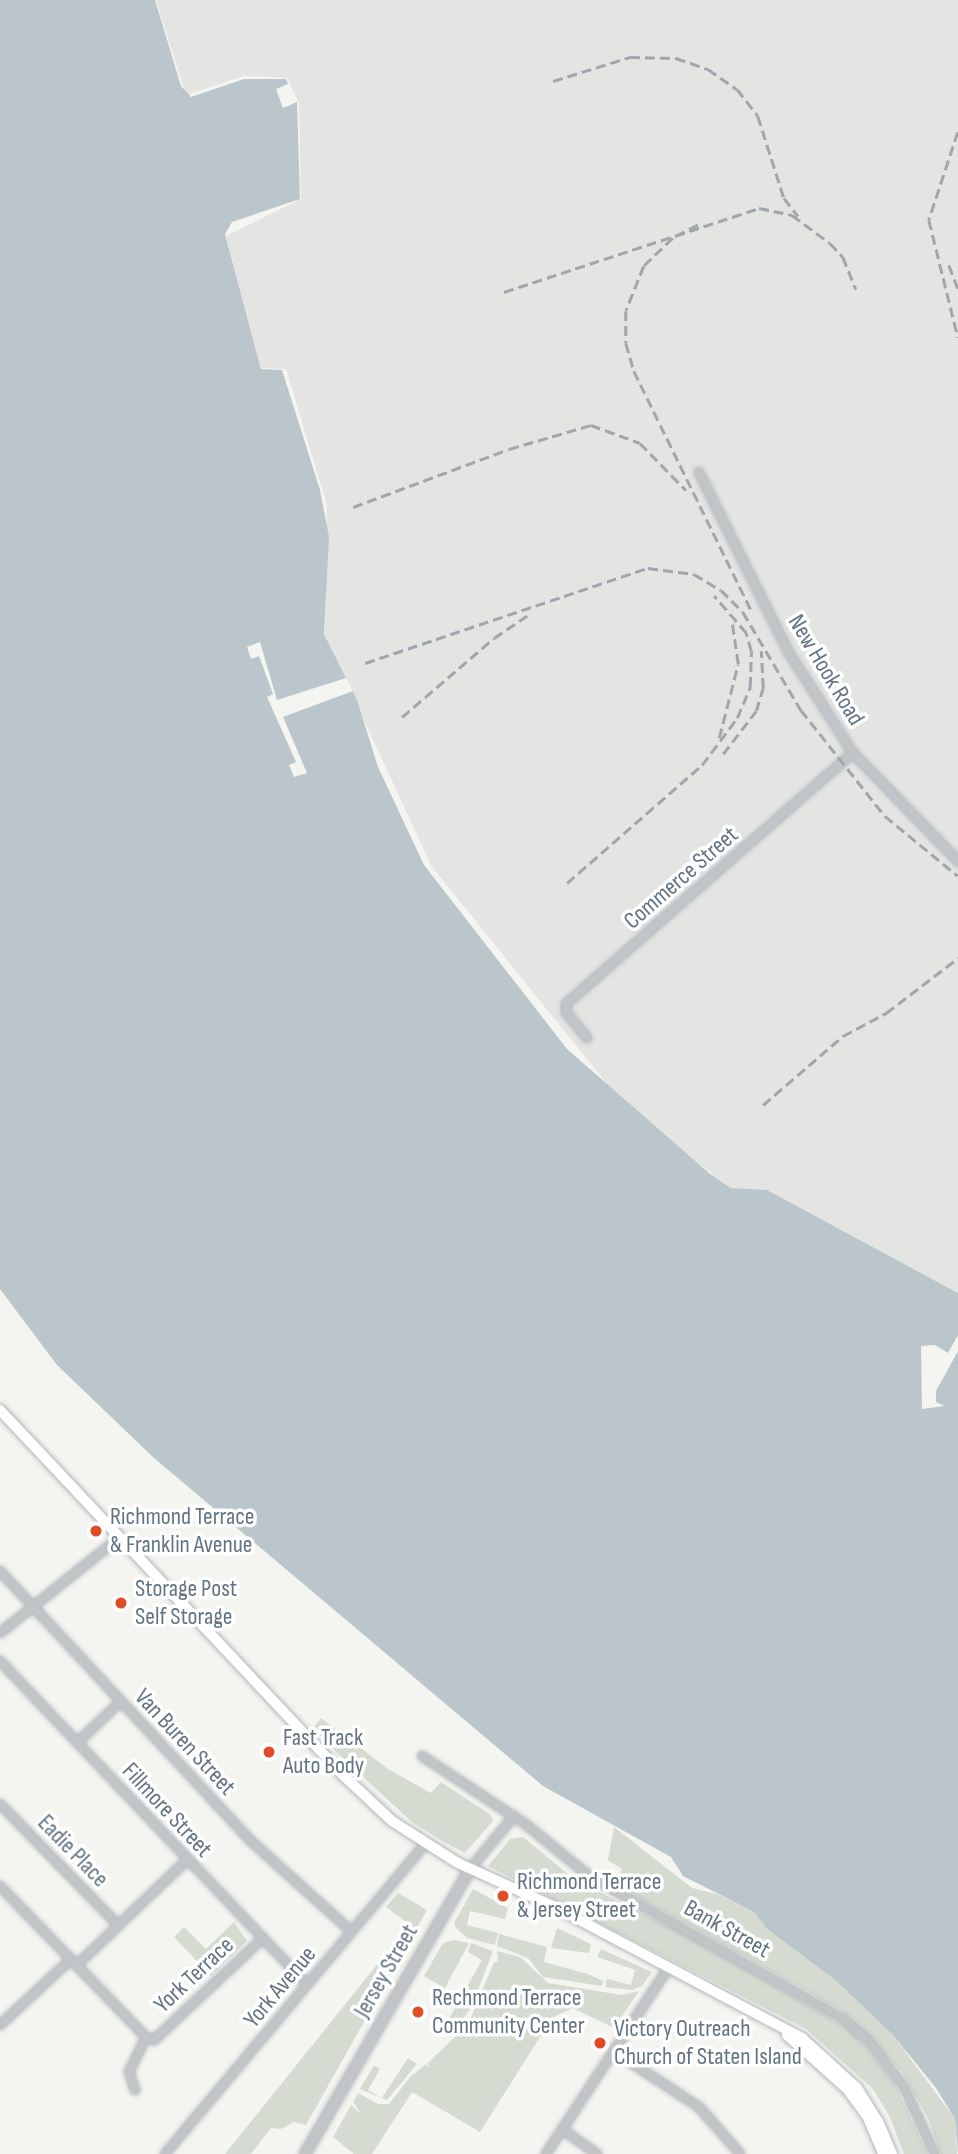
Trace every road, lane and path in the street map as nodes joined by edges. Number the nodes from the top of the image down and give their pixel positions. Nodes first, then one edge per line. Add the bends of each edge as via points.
1 (699, 472) dead end
2 (853, 753) junction
3 (958, 861) edge
4 (587, 1038) dead end
5 (0, 1410) edge
6 (119, 1538) junction
7 (0, 1571) edge
8 (32, 1608) junction
9 (0, 1633) edge
10 (0, 1661) edge
11 (120, 1702) junction
12 (77, 1743) junction
13 (422, 1756) dead end
14 (0, 1804) edge
15 (514, 1816) junction
16 (425, 1844) junction
17 (187, 1860) junction
18 (470, 1869) junction
19 (0, 1886) edge
20 (118, 1925) junction
21 (351, 1931) junction
22 (261, 1939) junction
23 (74, 1962) junction
24 (668, 1968) junction
25 (307, 1985) junction
26 (768, 2020) junction
27 (0, 2025) edge
28 (150, 2038) junction
29 (613, 2051) junction
30 (135, 2090) dead end
31 (562, 2129) junction
32 (164, 2154) edge
33 (305, 2154) edge
34 (545, 2154) edge
35 (597, 2154) edge
36 (740, 2154) edge
37 (883, 2154) edge
38 (892, 2154) edge
39 (935, 2154) edge

1 - 2 street, New Hook Road via 789,653
2 - 3 street, New Hook Road
2 - 4 street, Commerce Street via 566,1004 566,1012
5 - 6 main road
6 - 8 street
6 - 16 main road via 356,1788
7 - 8 street, Van Buren Street
8 - 9 street
8 - 11 street, Van Buren Street
10 - 12 street, Fillmore Street
11 - 12 street
11 - 21 street, Van Buren Street via 252,1842
12 - 17 street, Fillmore Street
13 - 15 street, Bank Street
14 - 20 street, Eadie Place
15 - 18 street, Jersey Street
15 - 39 street, Bank Street via 589,1876 843,2019 875,2049 904,2087
16 - 18 main road
16 - 21 street, York Avenue
17 - 20 street
17 - 22 street, Fillmore Street
18 - 24 main road via 535,1897
18 - 33 street, Jersey Street
19 - 23 street
20 - 23 street
21 - 25 street, York Avenue
22 - 25 street, Fillmore Street
22 - 28 street, York Terrace
23 - 27 street
23 - 28 street
24 - 26 main road
24 - 29 street
25 - 32 street, York Avenue
26 - 37 main road via 848,2090 868,2118
26 - 38 main road via 802,2038 843,2072 874,2113
28 - 30 street via 129,2072
29 - 31 street
29 - 36 street via 699,2108
31 - 34 street
31 - 35 street

